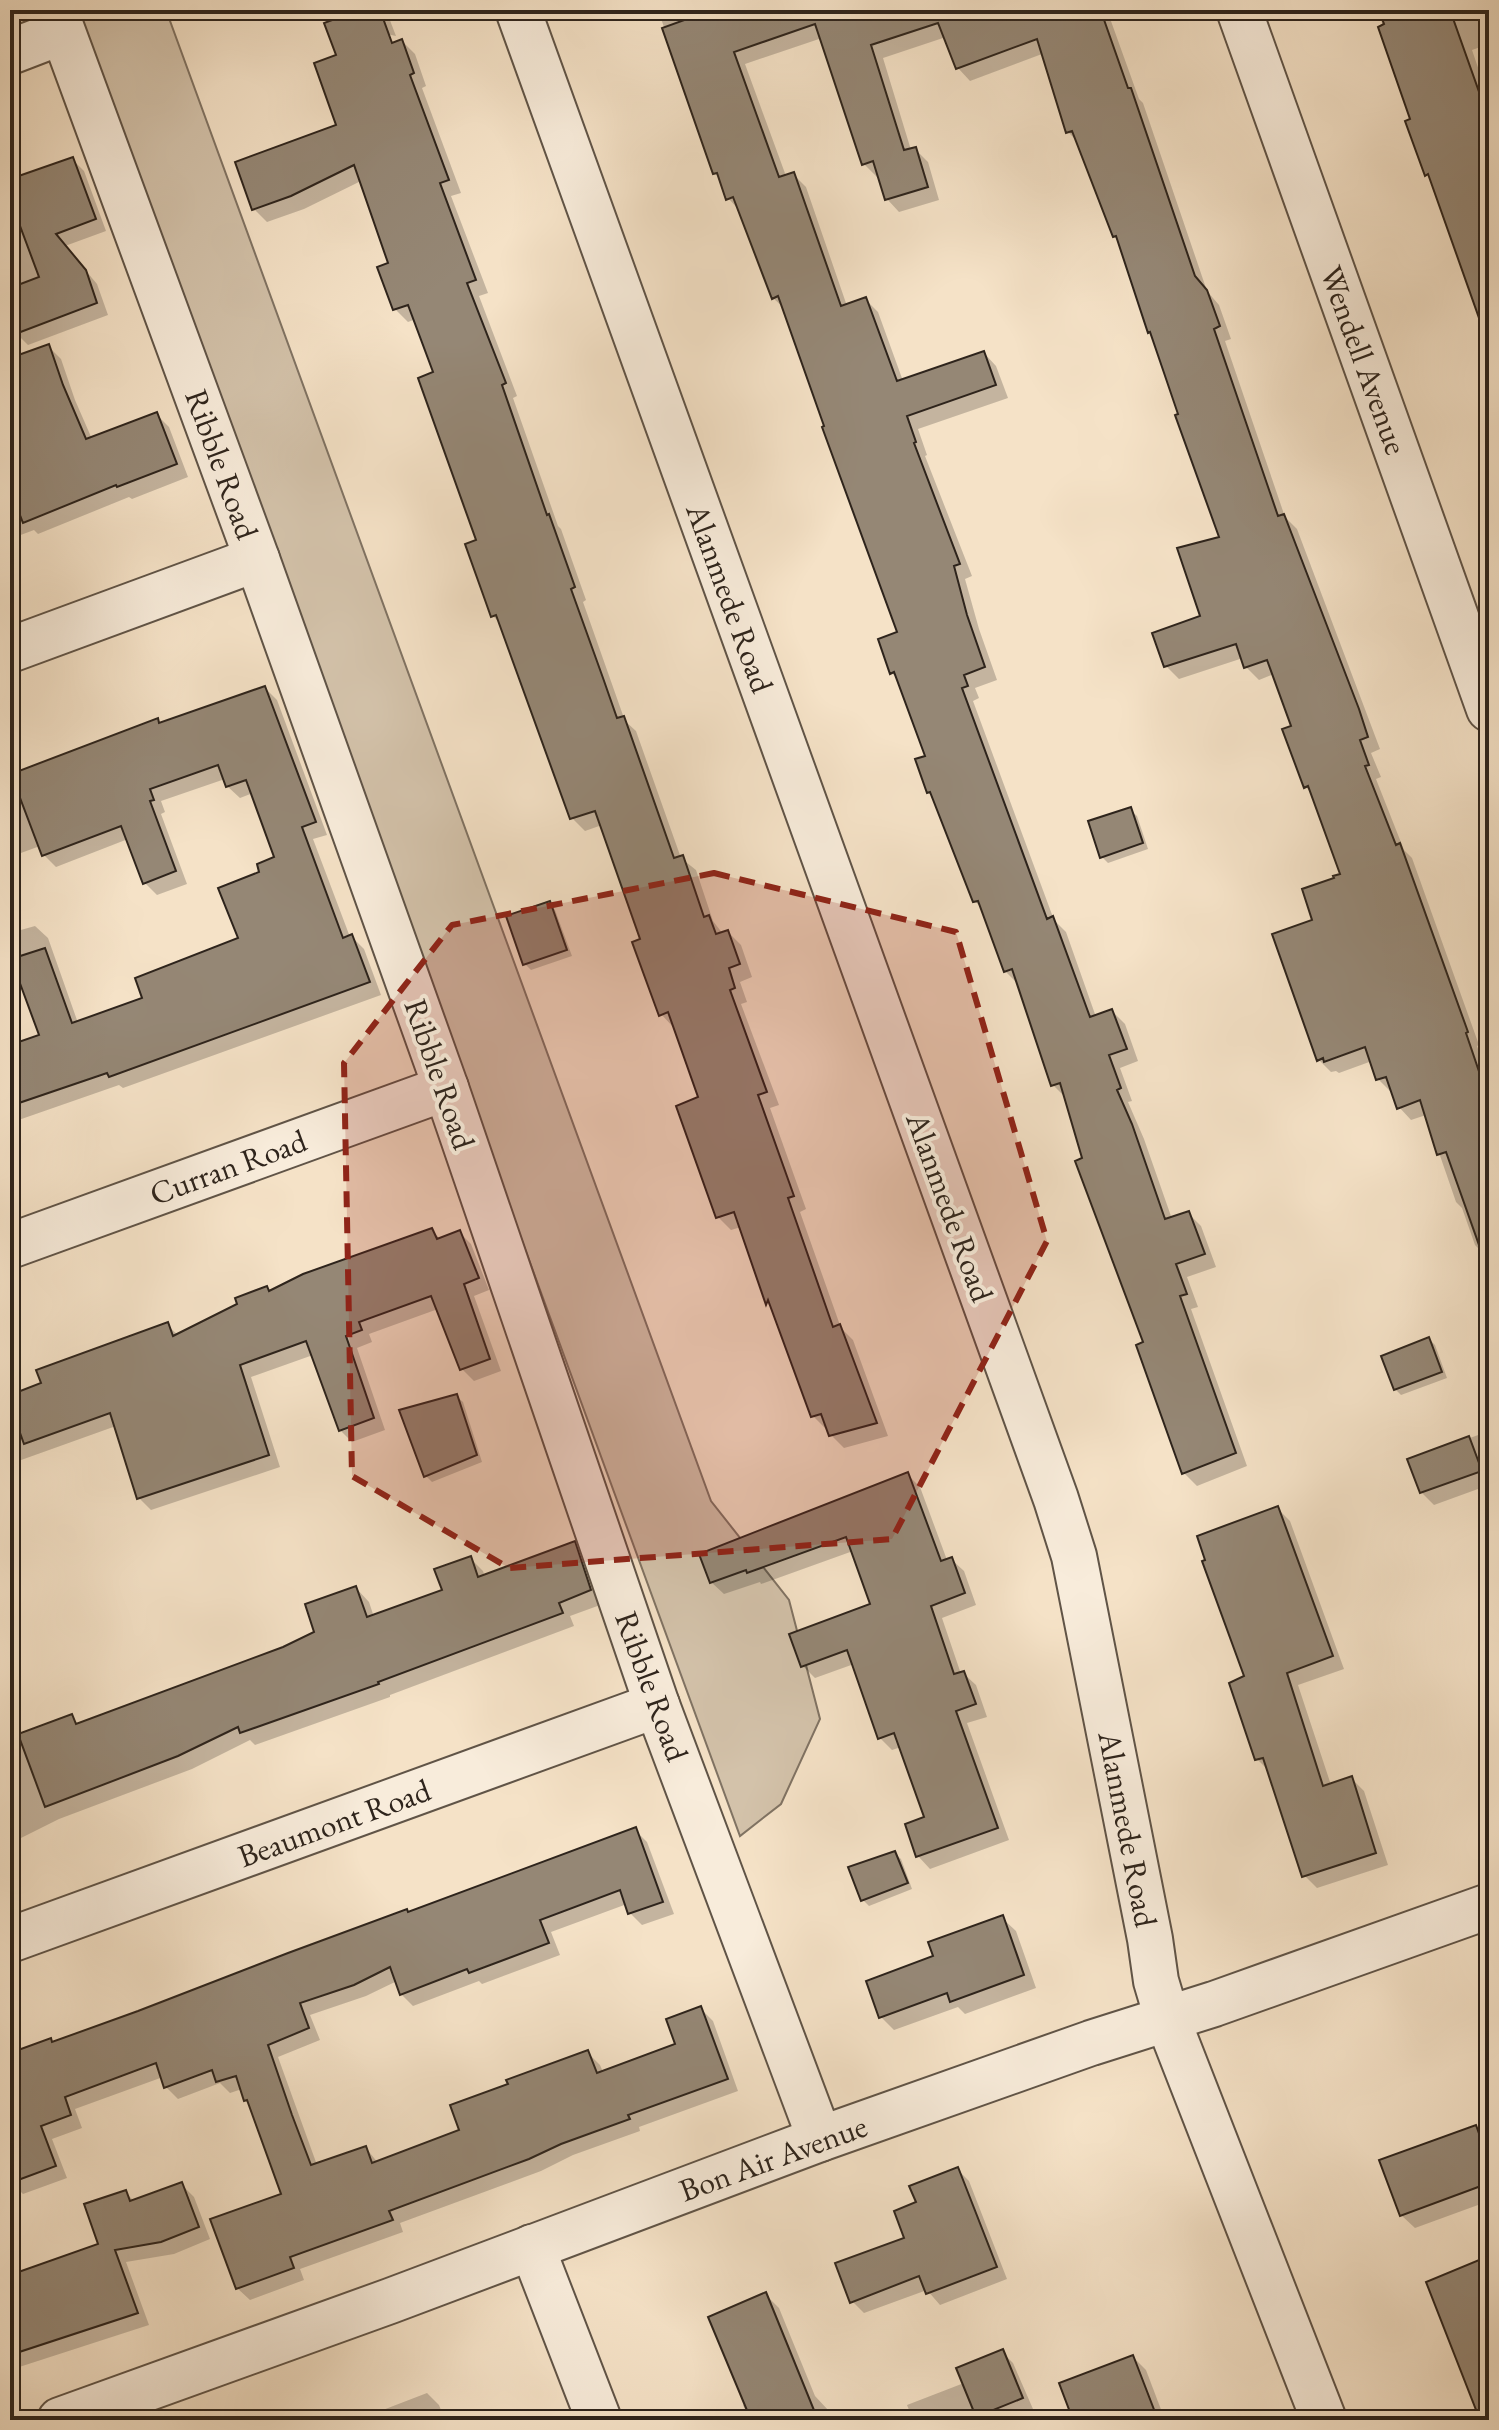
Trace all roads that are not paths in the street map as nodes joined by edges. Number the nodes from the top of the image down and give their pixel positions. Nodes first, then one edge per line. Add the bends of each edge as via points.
1 (518, 10) edge
2 (1239, 10) edge
3 (59, 21) edge
4 (10, 52) edge
5 (257, 559) junction
6 (10, 650) edge
7 (1489, 709) edge
8 (446, 1088) junction
9 (10, 1246) edge
10 (657, 1705) junction
11 (1489, 1906) edge
12 (10, 1940) edge
13 (1167, 2018) junction
14 (820, 2139) junction
15 (532, 2247) junction
16 (60, 2420) edge
17 (599, 2420) edge
18 (1324, 2420) edge

1 - 13 street, Alanmede Road via 1056,1499 1074,1556
2 - 7 street, Wendell Avenue
3 - 4 street
3 - 5 street, Ribble Road
5 - 6 street
5 - 8 street, Ribble Road
8 - 9 street, Curran Road
8 - 10 street, Ribble Road
10 - 12 street, Beaumont Road
10 - 14 street, Ribble Road
11 - 13 street, Bon Air Avenue
13 - 14 street, Bon Air Avenue
13 - 18 street, Alanmede Road
14 - 15 street, Bon Air Avenue
15 - 16 street, Bon Air Avenue
15 - 17 street

